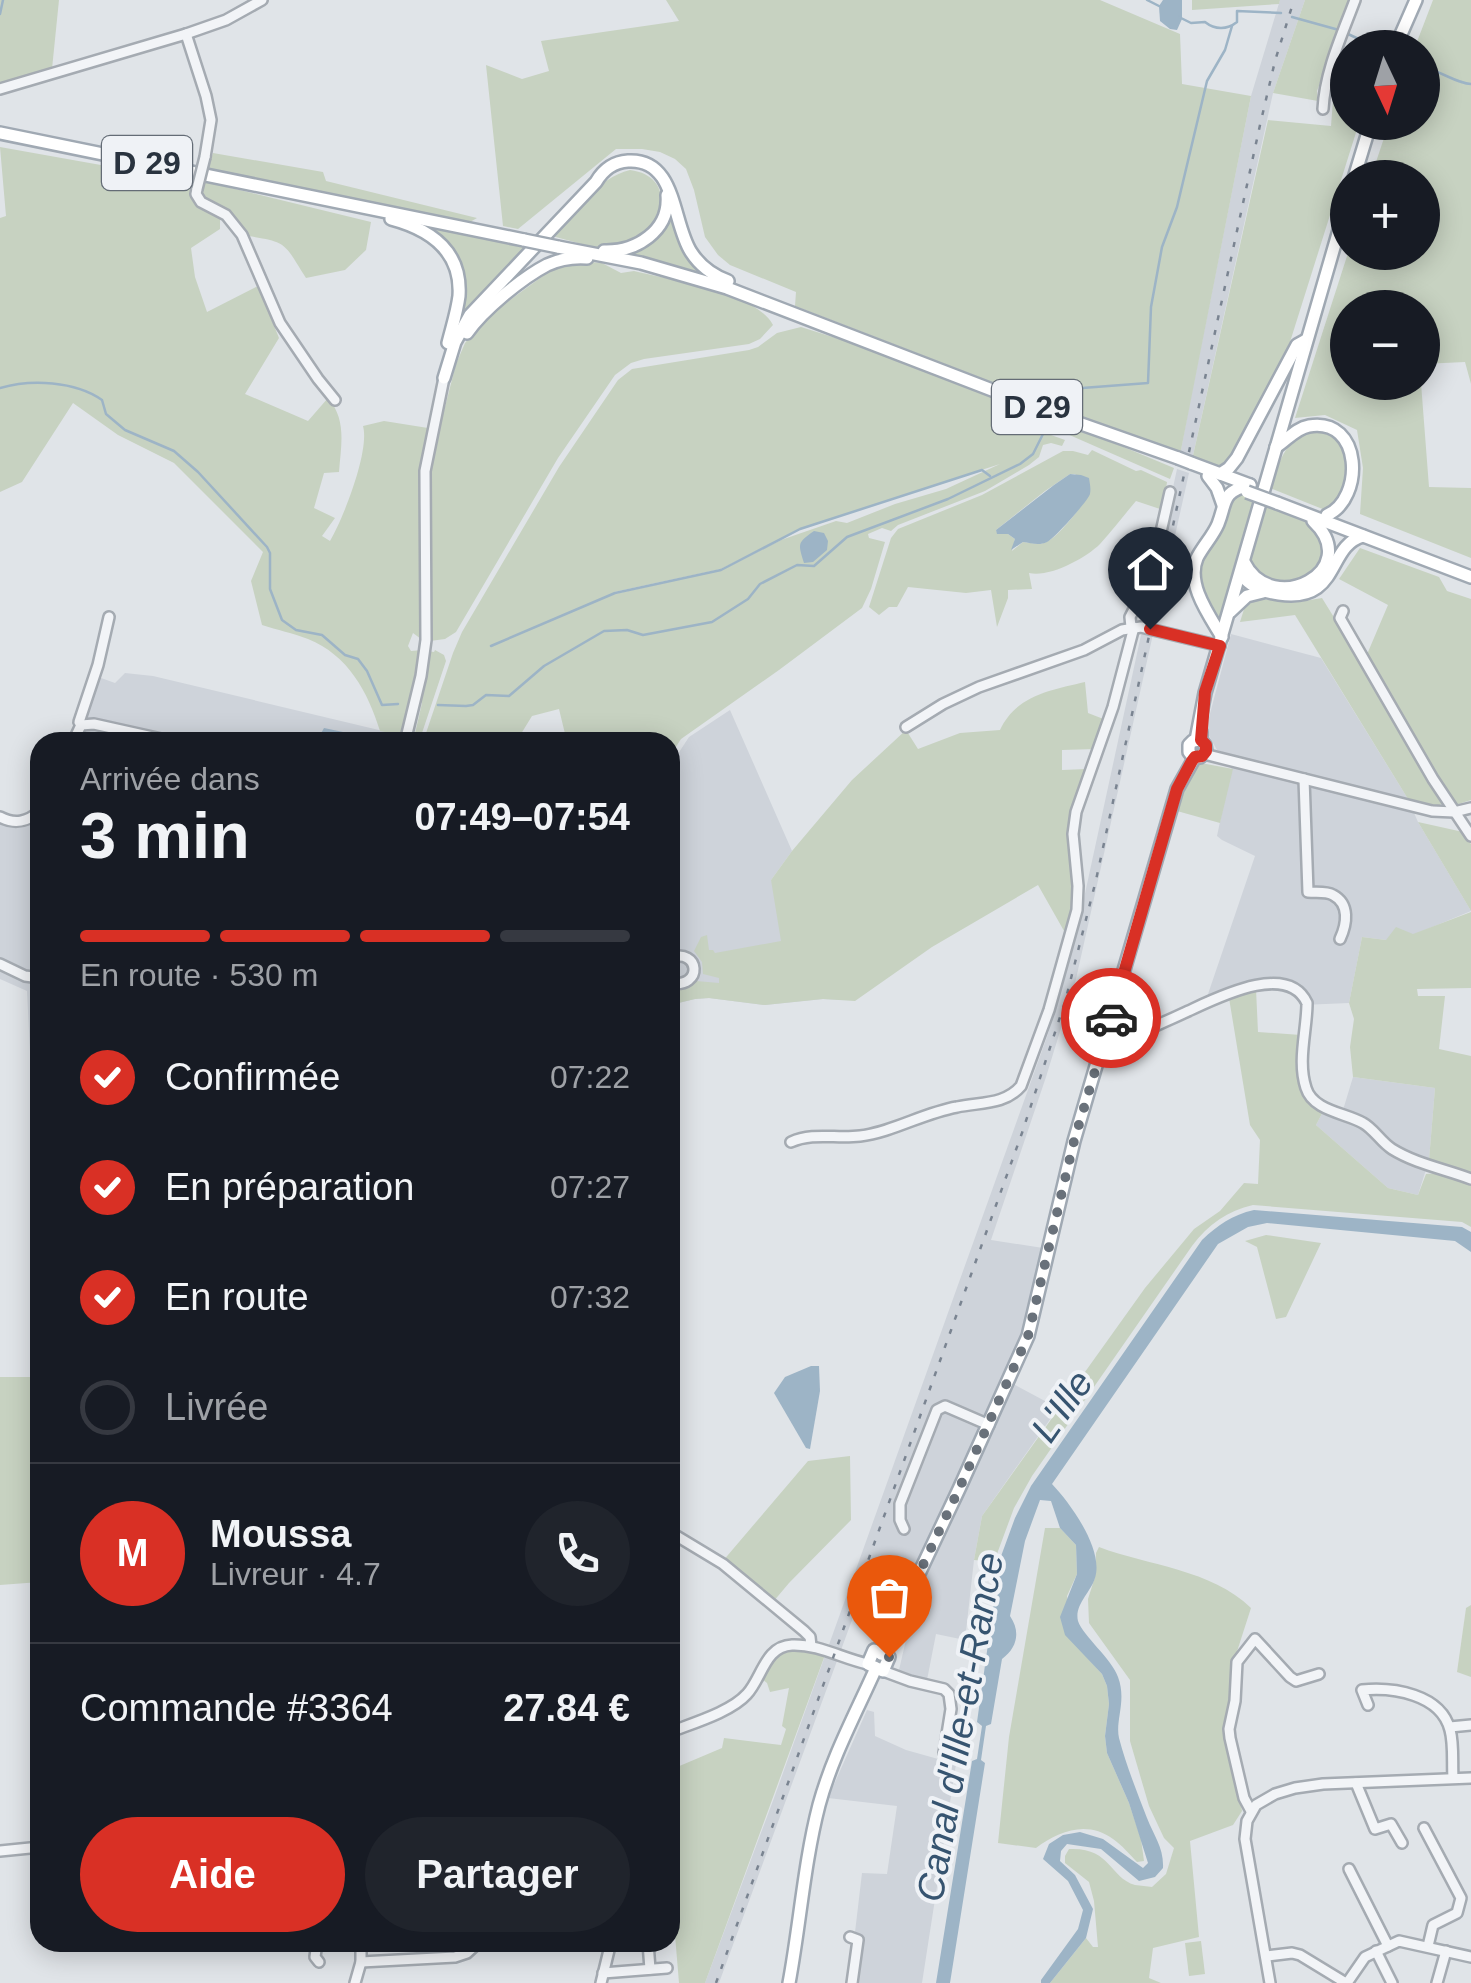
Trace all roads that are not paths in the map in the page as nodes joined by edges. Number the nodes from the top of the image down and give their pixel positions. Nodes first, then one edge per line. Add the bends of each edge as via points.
1 (262, 0) edge
2 (1356, 0) edge
3 (1416, 0) edge
4 (1402, 30) edge
5 (186, 34) junction
6 (0, 89) edge
7 (1323, 109) dead end
8 (0, 133) edge
9 (596, 182) junction
10 (314, 198) junction
11 (558, 247) junction
12 (1330, 259) edge
13 (640, 263) junction
14 (757, 298) junction
15 (1306, 340) junction
16 (444, 378) junction
17 (335, 400) dead end
18 (1276, 446) junction
19 (1214, 475) junction
20 (1245, 488) junction
21 (1170, 492) dead end
22 (1278, 500) junction
23 (1223, 506) junction
24 (1306, 515) junction
25 (1327, 515) junction
26 (1344, 529) junction
27 (1365, 533) junction
28 (1328, 546) junction
29 (1242, 568) junction
30 (1471, 574) edge
31 (1264, 592) junction
32 (1343, 611) dead end
33 (1229, 614) junction
34 (109, 617) dead end
35 (1133, 627) junction
36 (1221, 642) junction
37 (81, 725) junction
38 (906, 727) dead end
39 (78, 732) edge
40 (130, 732) edge
41 (408, 732) edge
42 (1199, 749) junction
43 (1304, 779) junction
44 (1471, 808) edge
45 (1454, 812) junction
46 (0, 817) edge
47 (30, 818) edge
48 (1471, 836) edge
49 (1340, 939) dead end
50 (680, 956) edge
51 (0, 964) edge
52 (30, 976) edge
53 (680, 984) edge
54 (1104, 1044) junction
55 (791, 1142) dead end
56 (1471, 1179) edge
57 (988, 1425) junction
58 (904, 1529) dead end
59 (680, 1538) edge
60 (811, 1646) junction
61 (876, 1668) junction
62 (1319, 1674) dead end
63 (1368, 1705) dead end
64 (1471, 1725) edge
65 (1450, 1727) junction
66 (680, 1728) edge
67 (944, 1753) dead end
68 (1453, 1778) junction
69 (1471, 1778) edge
70 (1356, 1782) junction
71 (1252, 1810) junction
72 (1424, 1828) dead end
73 (1402, 1843) dead end
74 (30, 1848) edge
75 (0, 1851) edge
76 (1349, 1868) dead end
77 (850, 1937) dead end
78 (1388, 1946) junction
79 (1428, 1946) junction
80 (1376, 1951) junction
81 (1446, 1951) junction
82 (316, 1952) edge
83 (362, 1952) edge
84 (469, 1952) edge
85 (608, 1952) edge
86 (649, 1952) edge
87 (1266, 1956) junction
88 (1471, 1957) edge
89 (319, 1962) dead end
90 (361, 1962) junction
91 (667, 1968) dead end
92 (650, 1969) junction
93 (602, 1978) edge
94 (355, 1983) edge
95 (789, 1983) edge
96 (852, 1983) edge
97 (1270, 1983) edge
98 (1347, 1983) edge
99 (1392, 1983) edge
100 (1437, 1983) edge

1 - 5 street
2 - 7 street via 1324,88
3 - 4 main road
5 - 6 street
5 - 17 street, bridge via 211,120 196,194 242,236 280,323
8 - 10 main road, D 29
9 - 11 main road via 623,166 650,172 666,195 662,223 623,250
9 - 14 main road via 622,162 652,168 668,186 697,261
9 - 16 main road via 470,315
10 - 11 main road, D 29, bridge
10 - 16 main road via 417,227 445,249 459,292
11 - 13 main road, D 29
12 - 15 main road
13 - 14 main road, D 29
13 - 16 main road via 578,257 548,265 475,322
14 - 19 main road, D 29
15 - 18 main road
15 - 19 main road via 1297,344 1234,463
16 - 41 street via 425,471 426,645
18 - 25 main road via 1309,426 1345,439 1351,477 1341,505
18 - 29 main road
19 - 20 main road, D 29
19 - 23 main road
20 - 22 main road, D 29, bridge
20 - 23 main road via 1228,495
21 - 35 street via 1151,576 1130,616
22 - 24 main road, D 29
22 - 25 main road, D 29
23 - 36 main road via 1194,572
24 - 26 main road, D 29
24 - 28 main road
25 - 27 main road, D 29
26 - 27 main road, D 29
26 - 28 main road
27 - 30 main road, D 29
27 - 31 main road via 1348,544 1314,590
28 - 29 main road via 1322,571 1301,586 1260,581
29 - 31 main road via 1248,583
29 - 33 main road
31 - 33 main road via 1247,596
32 - 45 street via 1340,618
33 - 36 main road
34 - 37 street
35 - 36 street
35 - 38 street via 978,687
35 - 55 street via 1114,707 1076,812 1076,910 1022,1086 1002,1100 864,1136
36 - 42 main road via 1205,692
37 - 39 street
37 - 40 street
42 - 43 street
42 - 54 main road via 1177,789
43 - 45 street
43 - 49 street via 1308,892 1341,902 1346,922
44 - 45 street
45 - 48 street
46 - 47 street
50 - 53 street via 692,961 694,973
51 - 52 street
54 - 56 street via 1243,988 1286,986 1307,1003 1304,1073 1312,1099 1366,1124 1400,1153
54 - 57 main road via 1028,1336
57 - 58 street via 945,1406 936,1410 900,1504
57 - 61 main road via 881,1654 889,1657
59 - 60 street via 753,1587 810,1637
60 - 61 street
60 - 66 street via 780,1648 739,1702
61 - 67 street via 949,1694
61 - 95 main road via 820,1804
62 - 71 street via 1290,1678 1255,1639 1240,1656 1229,1729
63 - 65 street via 1362,1690 1394,1690 1428,1700
64 - 65 street
65 - 68 street
68 - 69 street
68 - 70 street
70 - 71 street via 1295,1788
70 - 73 street via 1375,1829 1391,1824
71 - 87 street via 1246,1848
72 - 79 street via 1462,1898 1457,1912 1433,1925
74 - 75 street
76 - 78 street
77 - 96 street via 858,1940
78 - 79 street
78 - 80 street
79 - 81 street
80 - 98 street
80 - 99 street
81 - 88 street
81 - 100 street
82 - 89 street
83 - 90 street
84 - 90 street
85 - 93 street
86 - 92 street
87 - 97 street
87 - 98 street via 1300,1954
90 - 94 street
91 - 92 street
92 - 93 street

